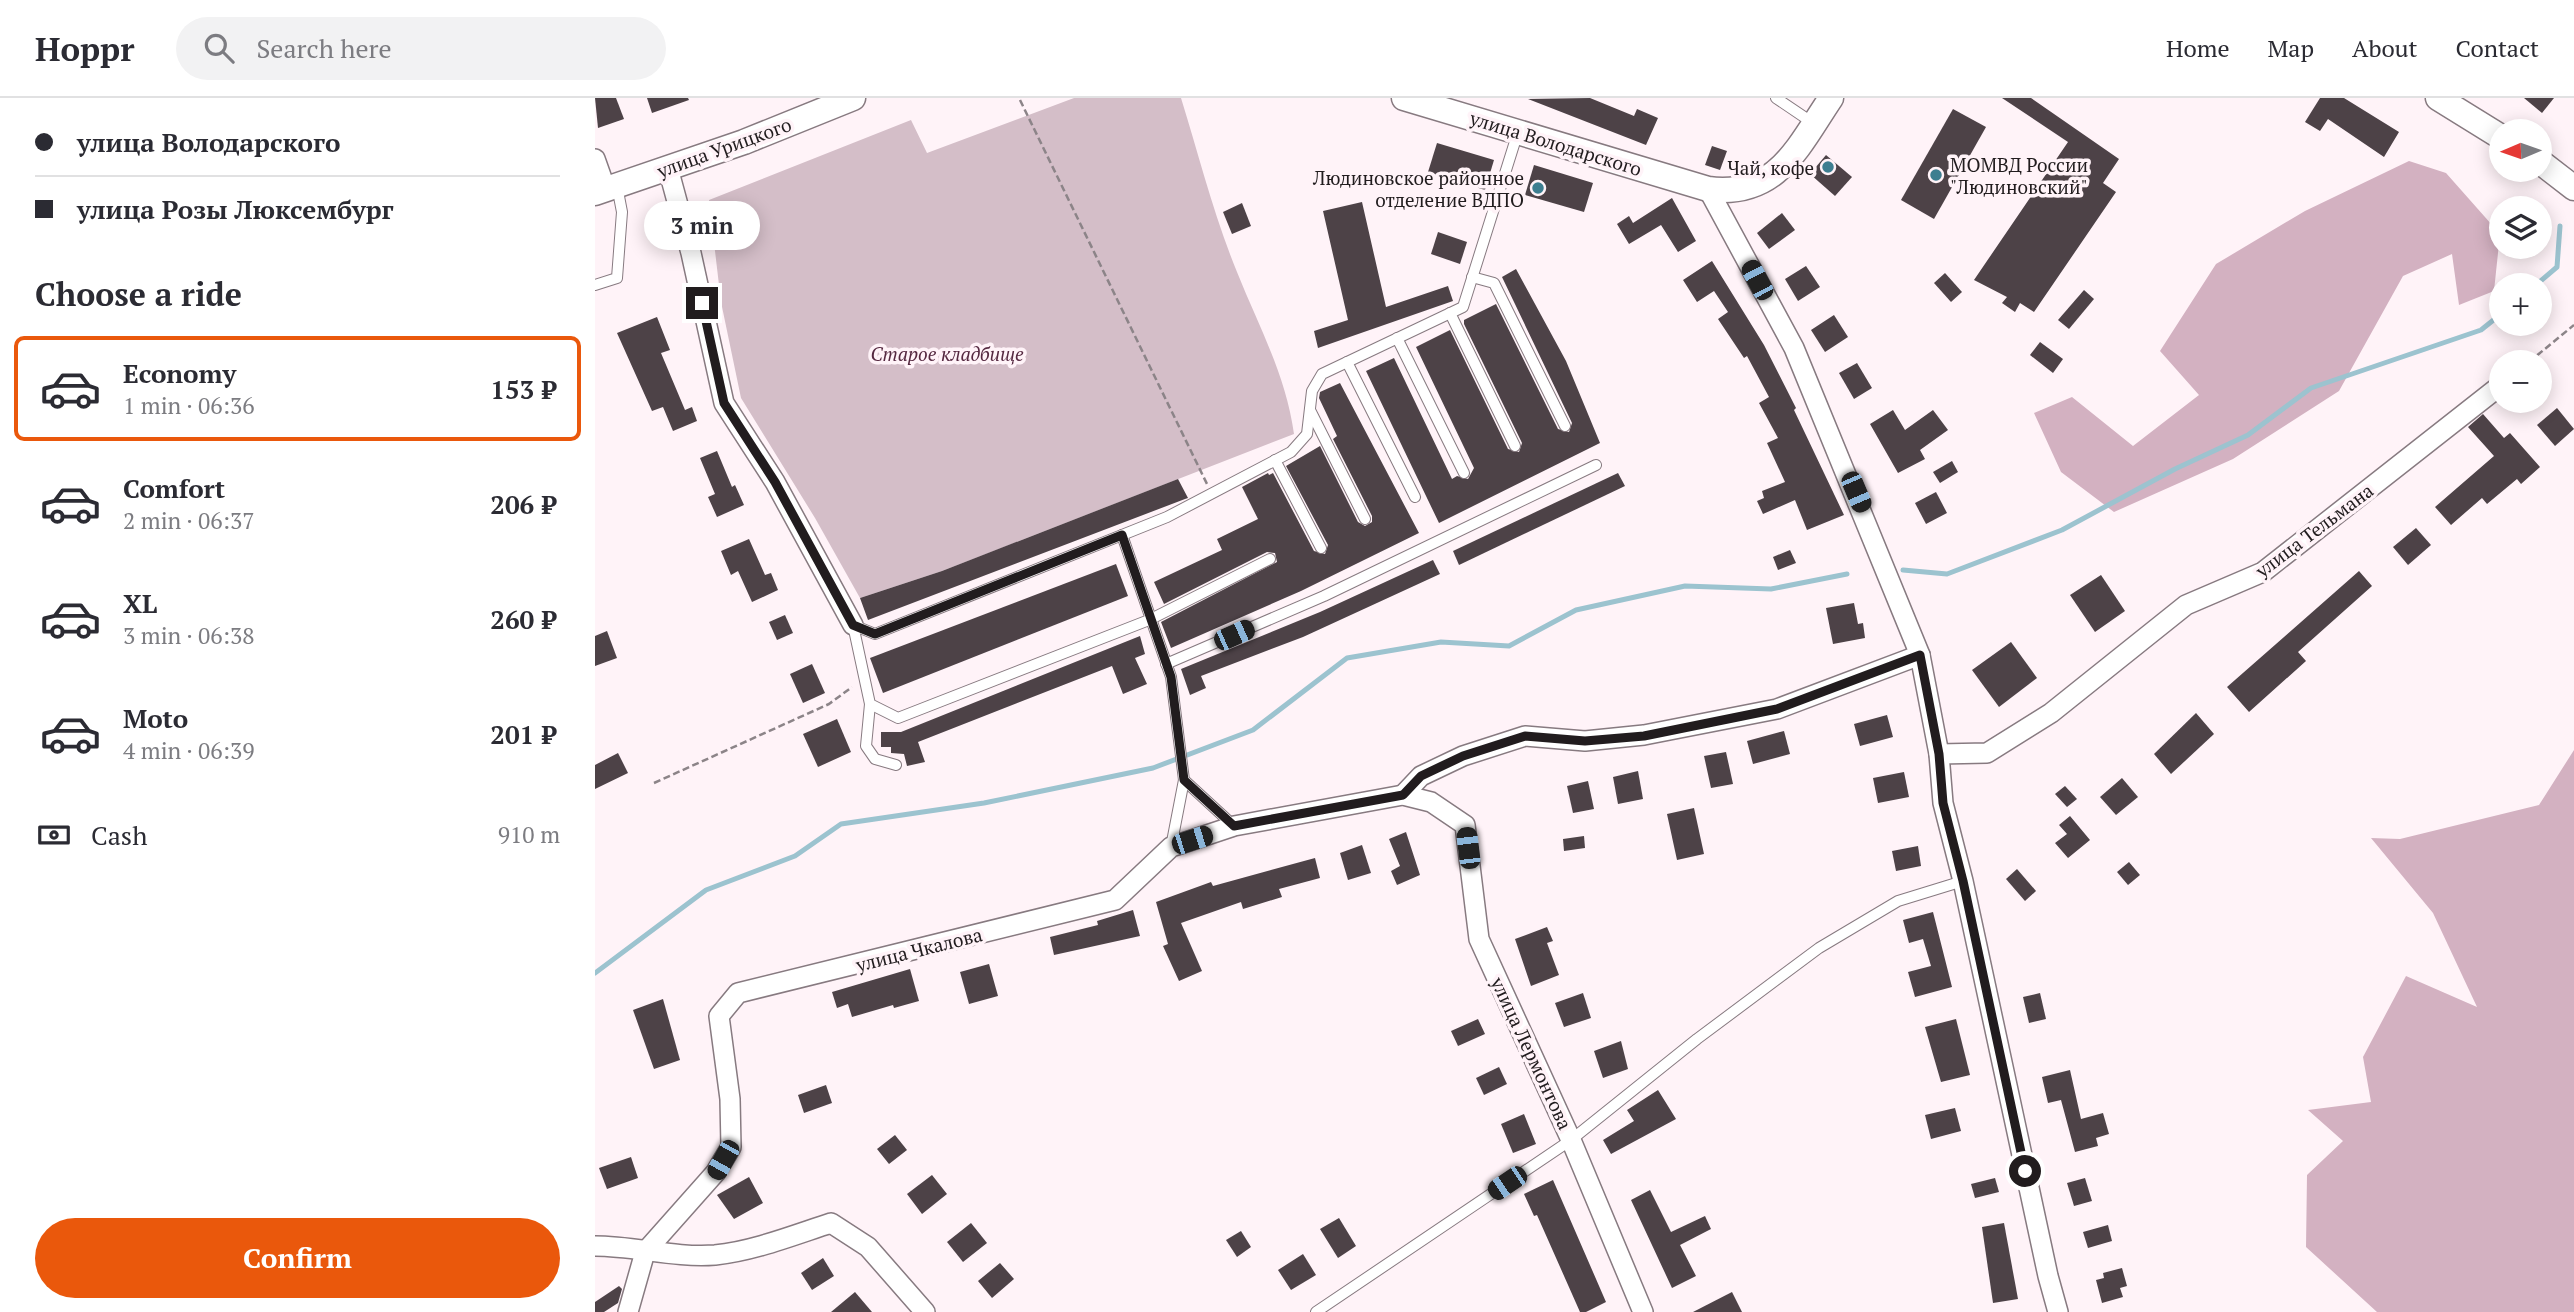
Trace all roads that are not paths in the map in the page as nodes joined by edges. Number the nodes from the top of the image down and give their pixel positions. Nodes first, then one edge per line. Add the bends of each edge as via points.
1 (853, 98) edge
2 (1404, 98) edge
3 (1776, 98) edge
4 (1831, 98) edge
5 (2438, 98) edge
6 (1814, 124) junction
7 (2489, 130) edge
8 (1518, 131) junction
9 (595, 159) edge
10 (668, 168) junction
11 (2552, 171) edge
12 (2574, 188) edge
13 (1708, 189) junction
14 (606, 190) edge
15 (1472, 277) junction
16 (595, 285) edge
17 (1450, 313) junction
18 (1397, 338) junction
19 (1347, 362) junction
20 (2489, 394) edge
21 (1310, 410) junction
22 (1565, 425) dead end
23 (1515, 446) dead end
24 (1275, 460) junction
25 (1596, 465) dead end
26 (1464, 473) dead end
27 (1415, 497) dead end
28 (1365, 519) dead end
29 (1122, 535) junction
30 (1321, 548) dead end
31 (1270, 559) dead end
32 (1149, 620) junction
33 (853, 625) junction
34 (1920, 655) junction
35 (1166, 664) junction
36 (870, 704) junction
37 (1939, 754) junction
38 (896, 765) dead end
39 (1184, 780) junction
40 (1403, 795) junction
41 (1431, 802) joint
42 (1234, 826) junction
43 (1171, 847) junction
44 (1963, 881) junction
45 (1571, 1140) junction
46 (595, 1246) edge
47 (645, 1252) junction
48 (628, 1312) edge
49 (925, 1312) edge
50 (1316, 1312) edge
51 (1643, 1312) edge
52 (2058, 1312) edge

1 - 10 street, улица Урицкого
2 - 8 street, улица Володарского
3 - 6 lane
4 - 6 street, улица Володарского
5 - 7 street
6 - 13 street, улица Володарского via 1769,180 1730,192
8 - 13 street, улица Володарского
8 - 15 lane
9 - 14 street
10 - 14 street, улица Урицкого
10 - 33 street via 724,403 775,482
11 - 12 street
13 - 34 street via 1794,348
14 - 16 lane via 622,212 617,278
15 - 17 lane via 1463,306
15 - 22 lane via 1494,283
17 - 18 lane
17 - 23 lane
18 - 19 lane
18 - 26 lane
19 - 21 lane via 1322,374 1312,391
19 - 27 lane
20 - 37 street, улица Тельмана via 2263,572 2186,605 2051,713 1987,753
21 - 24 lane via 1307,434 1291,452
21 - 28 lane
24 - 29 lane via 1167,517
24 - 30 lane
25 - 35 lane via 1324,596
29 - 32 lane
29 - 33 lane via 875,634
31 - 32 lane
32 - 35 lane
32 - 36 lane via 898,718
33 - 36 lane
34 - 37 street
34 - 40 street via 1777,709 1644,736 1585,741 1525,736 1463,756 1421,776
35 - 39 lane
36 - 38 lane via 866,746 875,759
37 - 44 street via 1943,803
39 - 42 lane
39 - 43 lane
40 - 41 street, улица Чкалова
40 - 42 street, улица Чкалова
41 - 45 street, улица Лермонтова via 1465,825 1479,939
42 - 43 street, улица Чкалова
43 - 47 street, улица Чкалова via 1115,900 738,993 719,1016 731,1147 716,1172
44 - 45 lane via 1898,901 1819,948
44 - 52 street
45 - 50 lane
45 - 51 street, улица Лермонтова
46 - 47 street
47 - 48 street, улица Чкалова
47 - 49 street via 715,1255 831,1223 868,1247

